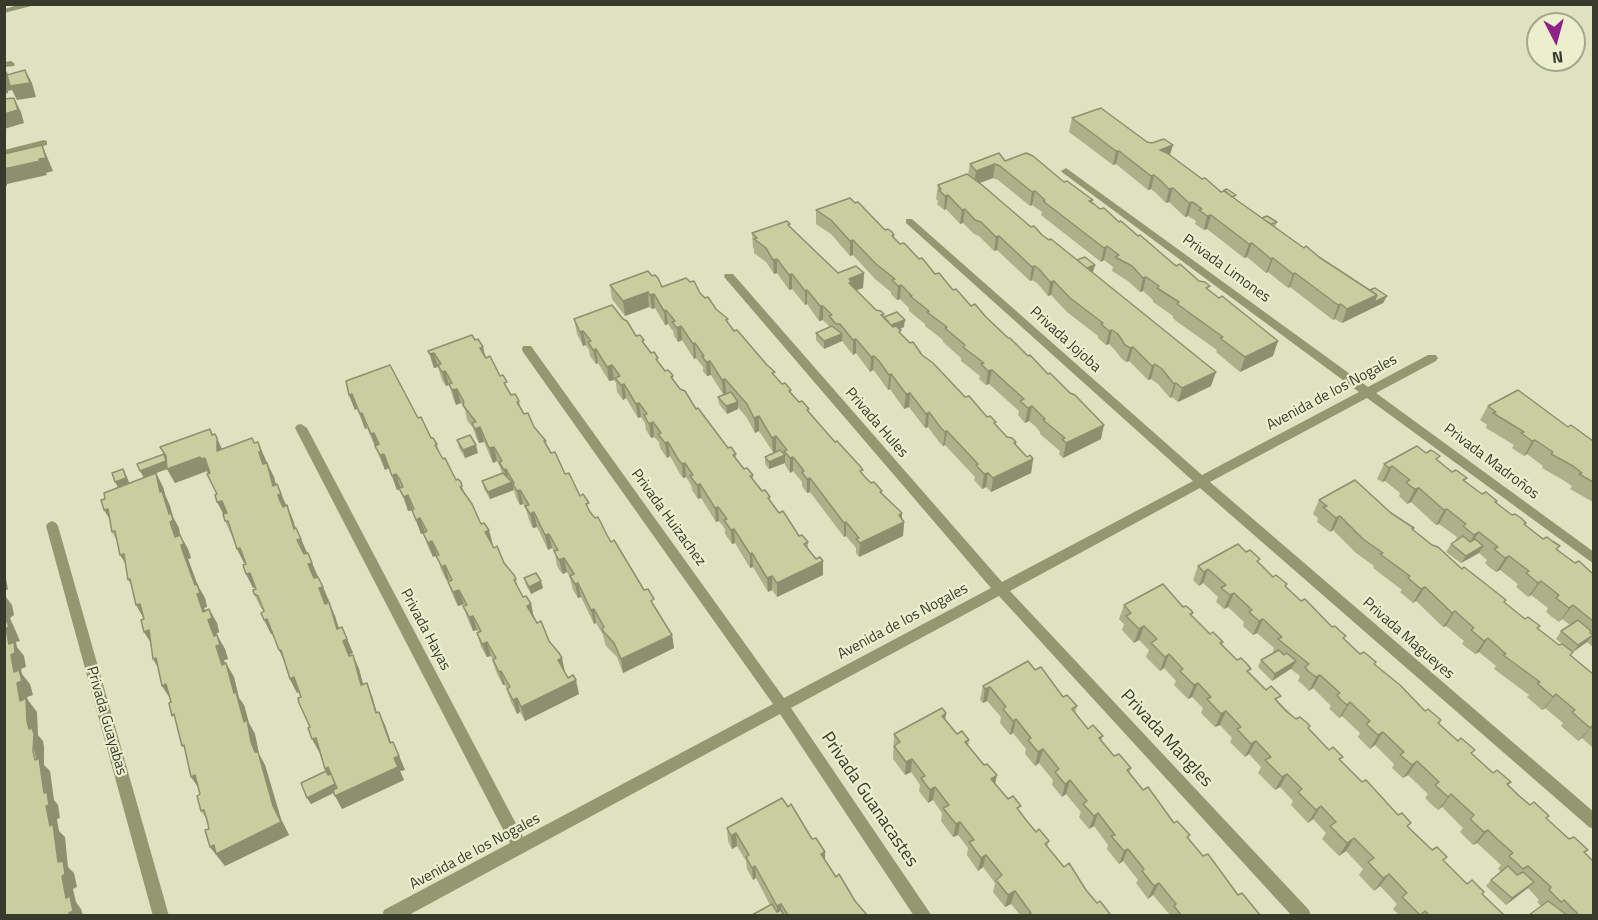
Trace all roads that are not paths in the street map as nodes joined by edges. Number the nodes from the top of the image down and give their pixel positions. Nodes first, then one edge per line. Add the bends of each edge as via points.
1 (34, 4) edge
2 (4, 11) edge
3 (44, 143) edge
4 (4, 153) edge
5 (1066, 171) dead end
6 (909, 221) dead end
7 (729, 276) dead end
8 (527, 349) dead end
9 (1432, 358) dead end
10 (1369, 392) junction
11 (301, 428) dead end
12 (1202, 482) junction
13 (52, 526) dead end
14 (1593, 559) edge
15 (1000, 589) junction
16 (782, 706) junction
17 (1593, 822) edge
18 (520, 846) junction
19 (161, 915) edge
20 (390, 915) edge
21 (924, 915) edge
22 (1303, 915) edge

1 - 2 street
3 - 4 street
5 - 10 street, Privada Limones
6 - 12 street, Privada Jojoba
7 - 15 street, Privada Hules
8 - 16 street, Privada Huizachez
9 - 10 street, Avenida de los Nogales
10 - 12 street, Avenida de los Nogales
10 - 14 street, Privada Madroños
11 - 18 street, Privada Hayas
12 - 15 street, Avenida de los Nogales
12 - 17 street, Privada Magueyes
13 - 19 street, Privada Guayabas
15 - 16 street, Avenida de los Nogales
15 - 22 street, Privada Mangles
16 - 18 street, Avenida de los Nogales
16 - 21 street, Privada Guanacastes
18 - 20 street, Avenida de los Nogales

